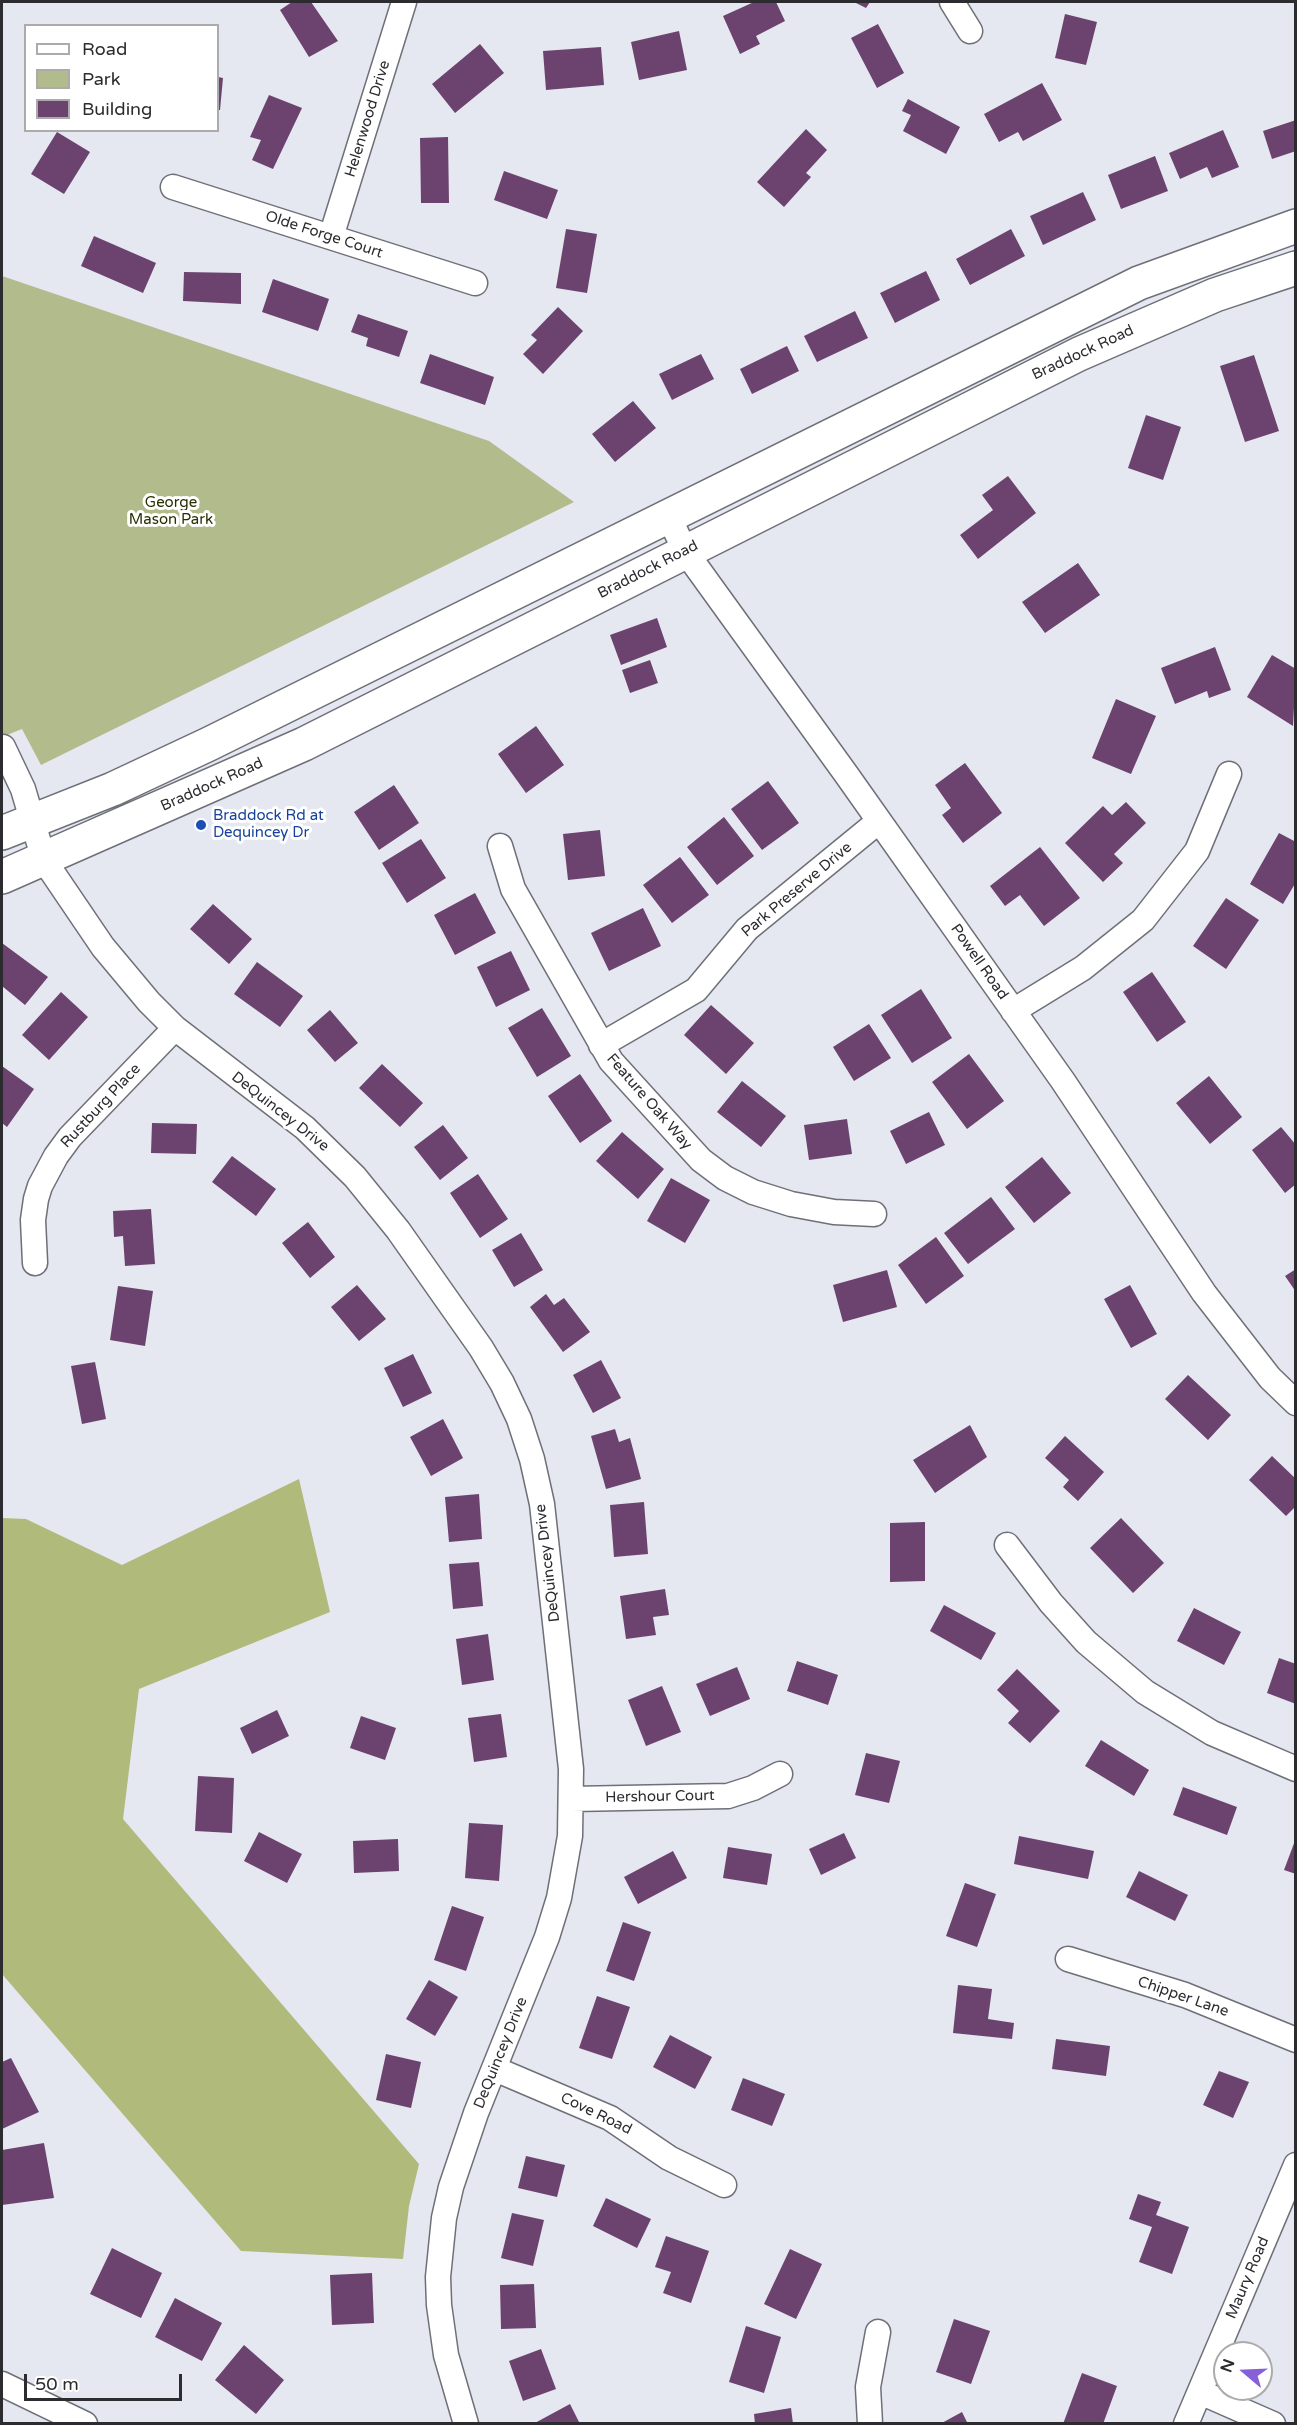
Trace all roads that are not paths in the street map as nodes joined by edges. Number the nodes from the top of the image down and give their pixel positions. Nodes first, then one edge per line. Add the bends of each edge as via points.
1 (405, 2) edge
2 (952, 2) edge
3 (970, 31) dead end
4 (173, 187) dead end
5 (1296, 226) edge
6 (331, 237) junction
7 (1296, 268) edge
8 (475, 283) dead end
9 (669, 517) junction
10 (685, 551) junction
11 (2, 748) edge
12 (1229, 774) dead end
13 (33, 821) junction
14 (879, 821) junction
15 (2, 833) edge
16 (501, 846) dead end
17 (44, 860) junction
18 (2, 877) edge
19 (1013, 1011) junction
20 (175, 1028) junction
21 (601, 1045) junction
22 (874, 1214) dead end
23 (35, 1263) dead end
24 (1296, 1403) edge
25 (1007, 1545) dead end
26 (1296, 1769) edge
27 (780, 1774) dead end
28 (572, 1799) junction
29 (1068, 1959) dead end
30 (1296, 2040) edge
31 (495, 2069) junction
32 (1296, 2165) edge
33 (724, 2185) dead end
34 (1290, 2197) edge
35 (878, 2332) dead end
36 (2, 2384) edge
37 (1200, 2392) junction
38 (85, 2424) edge
39 (466, 2424) edge
40 (870, 2424) edge
41 (1186, 2424) edge
42 (1273, 2424) edge

1 - 6 street, Helenwood Drive
2 - 3 street
4 - 6 street, Olde Forge Court
5 - 9 main road via 1139,283
6 - 8 street, Olde Forge Court
7 - 10 main road, Braddock Road via 1215,295 1078,354
9 - 10 street, Powell Road
9 - 13 main road via 209,744
10 - 14 street, Powell Road
10 - 17 main road, Braddock Road via 304,744
11 - 13 street, DeQuincey Drive via 23,789
12 - 19 street via 1197,851 1143,920 1083,969
13 - 15 main road
13 - 17 street, DeQuincey Drive
14 - 19 street, Powell Road
14 - 21 street, Park Preserve Drive via 747,929 696,990
16 - 21 street, Feature Oak Way via 513,889
17 - 18 main road, Braddock Road
17 - 20 street, DeQuincey Drive via 103,947
19 - 24 street, Powell Road via 1210,1301 1270,1378
20 - 23 street, Rustburg Place via 56,1156 36,1199
20 - 28 street, DeQuincey Drive via 305,1128 355,1177 398,1230 502,1383 519,1419 542,1504
21 - 22 street, Feature Oak Way via 673,1132 725,1178 791,1204
25 - 26 street via 1086,1642 1145,1692 1212,1733
27 - 28 street, Hershour Court via 728,1796
28 - 31 street, DeQuincey Drive via 566,1870 559,1898
29 - 30 street, Chipper Lane via 1185,1995
31 - 33 street, Cove Road via 610,2118 669,2158
31 - 39 street, DeQuincey Drive via 451,2187 440,2244 439,2305 446,2355
32 - 34 street, Maury Road
34 - 37 street, Maury Road
35 - 40 street via 867,2387
36 - 38 street
37 - 41 street, Maury Road
37 - 42 street

